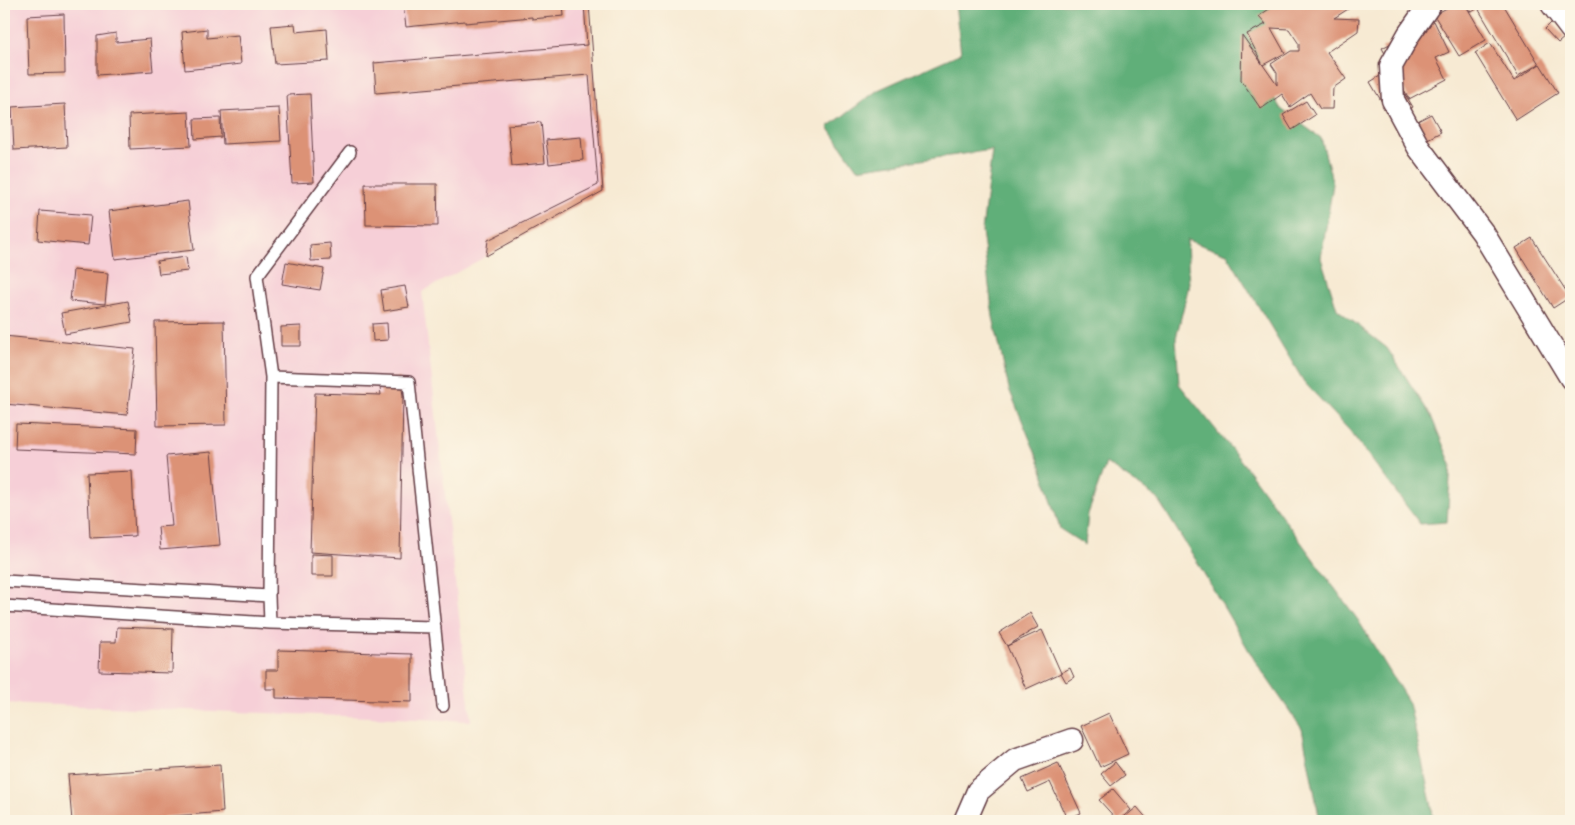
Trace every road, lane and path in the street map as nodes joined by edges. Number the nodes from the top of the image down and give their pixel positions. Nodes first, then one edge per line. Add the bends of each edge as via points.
1 (1430, 4) edge
2 (1552, 4) edge
3 (1571, 29) edge
4 (350, 152) dead end
5 (271, 377) junction
6 (1571, 378) edge
7 (4, 581) edge
8 (269, 596) junction
9 (4, 606) edge
10 (270, 623) junction
11 (435, 627) junction
12 (443, 706) dead end
13 (1072, 740) dead end
14 (965, 821) edge

1 - 6 street via 1391,66 1394,100 1419,148 1483,233
2 - 3 street
4 - 5 lane via 257,276
5 - 8 lane
5 - 11 lane via 408,382
7 - 8 lane
8 - 10 lane
9 - 10 lane
10 - 11 lane
11 - 12 lane
13 - 14 street via 1015,760 978,791

